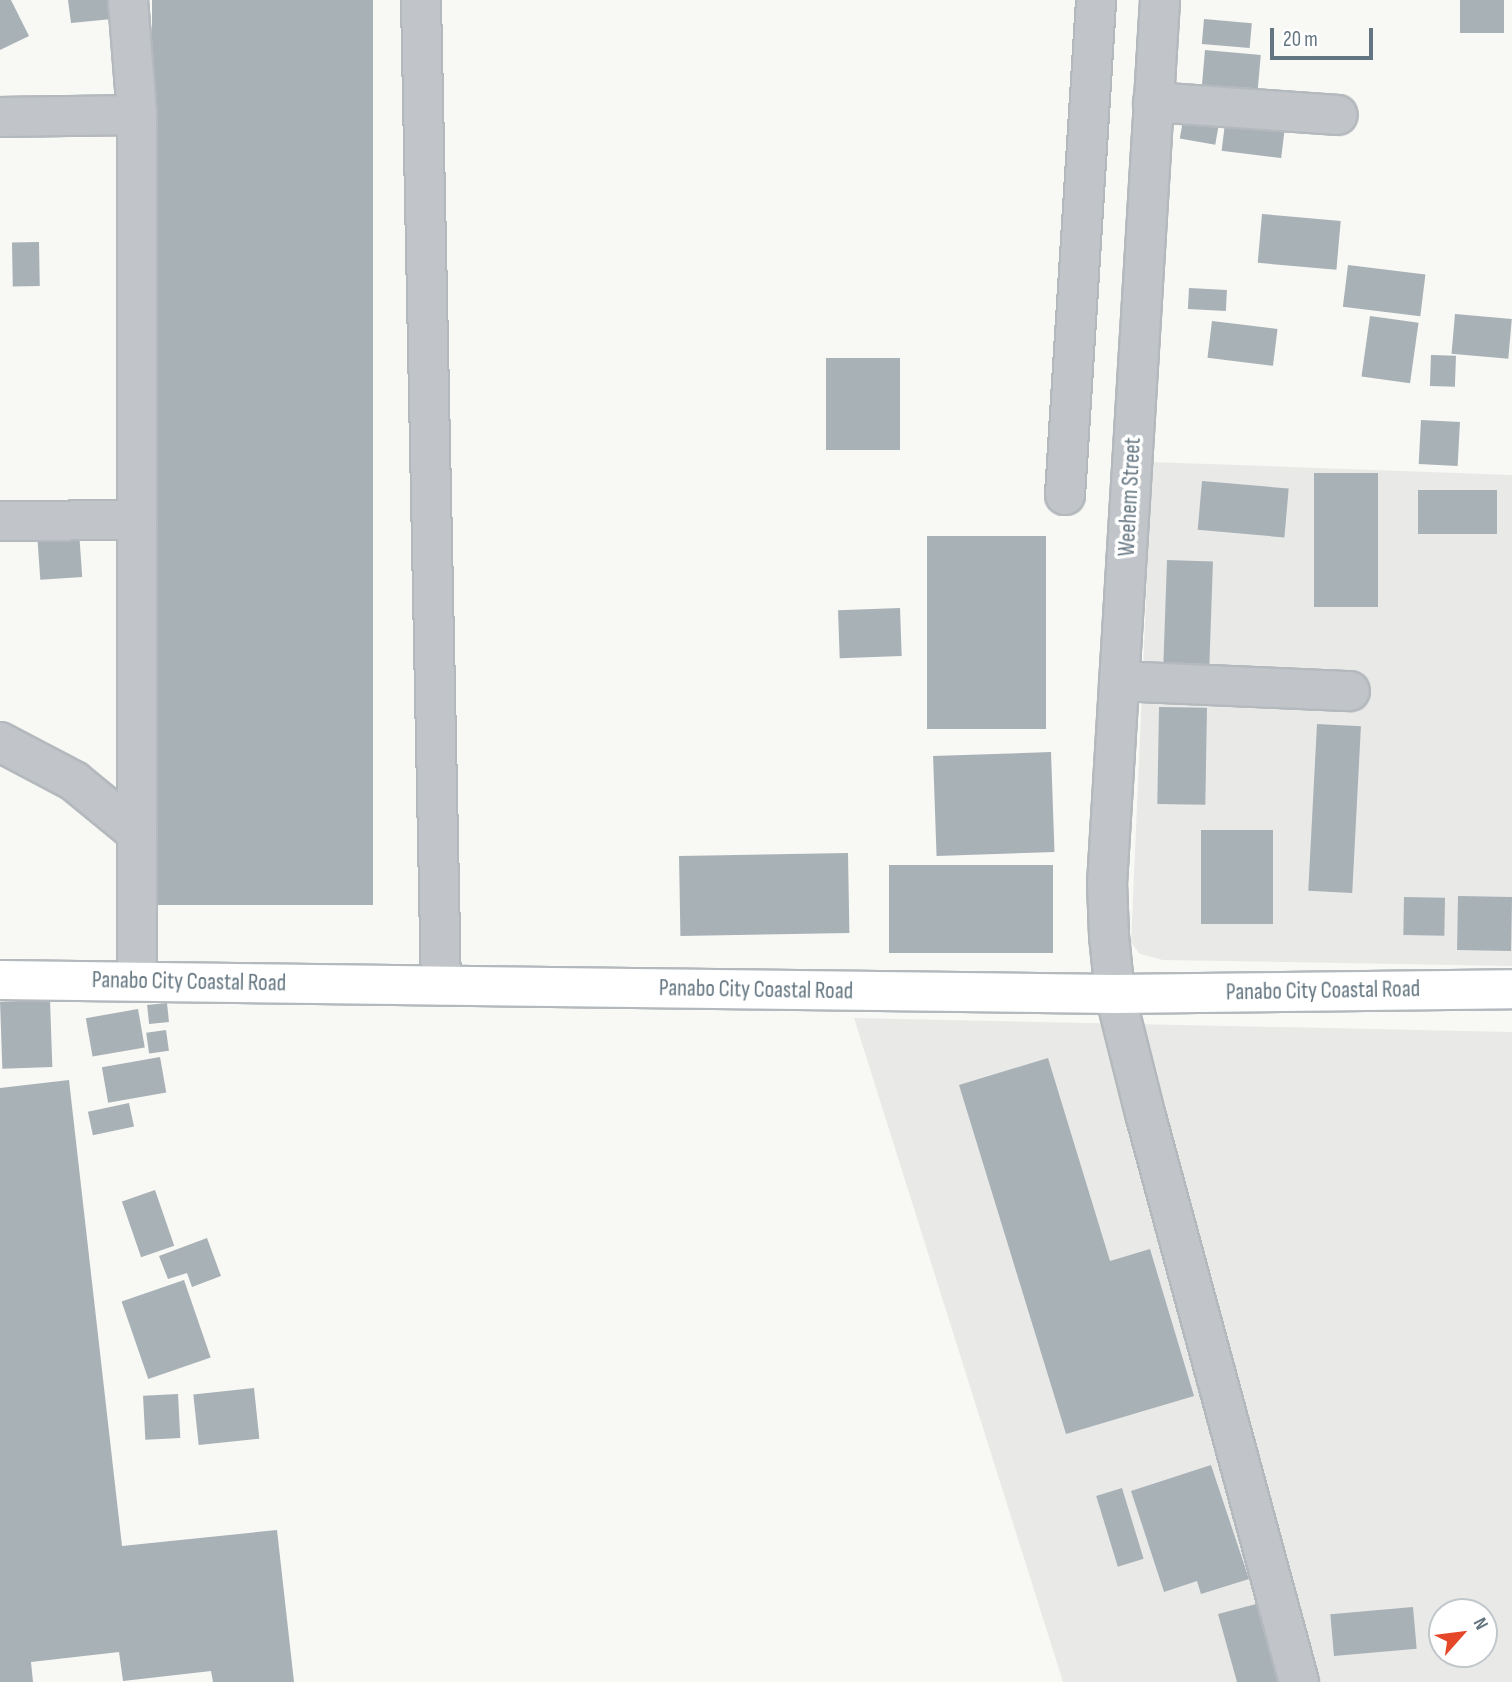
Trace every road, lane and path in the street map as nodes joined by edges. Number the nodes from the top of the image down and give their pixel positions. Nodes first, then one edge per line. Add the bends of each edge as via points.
1 (128, 0) edge
2 (421, 0) edge
3 (1096, 0) edge
4 (1160, 0) edge
5 (1153, 102) junction
6 (137, 115) junction
7 (1338, 115) dead end
8 (0, 117) edge
9 (1065, 495) dead end
10 (137, 520) junction
11 (0, 522) edge
12 (1119, 681) junction
13 (1350, 691) dead end
14 (0, 742) edge
15 (136, 832) junction
16 (0, 980) edge
17 (137, 981) junction
18 (441, 986) junction
19 (1512, 989) edge
20 (1115, 994) junction
21 (1299, 1682) edge

1 - 6 street
2 - 18 street
3 - 9 street
4 - 5 street, Weehem Street
5 - 7 street
5 - 12 street, Weehem Street
6 - 8 street
6 - 10 street
10 - 11 street
10 - 15 street
12 - 13 street
12 - 20 street, Weehem Street via 1107,883
14 - 15 street via 74,781
15 - 17 street
16 - 17 main road, Panabo City Coastal Road
17 - 18 main road, Panabo City Coastal Road
18 - 20 main road, Panabo City Coastal Road
19 - 20 main road, Panabo City Coastal Road
20 - 21 street, Weehem Street

